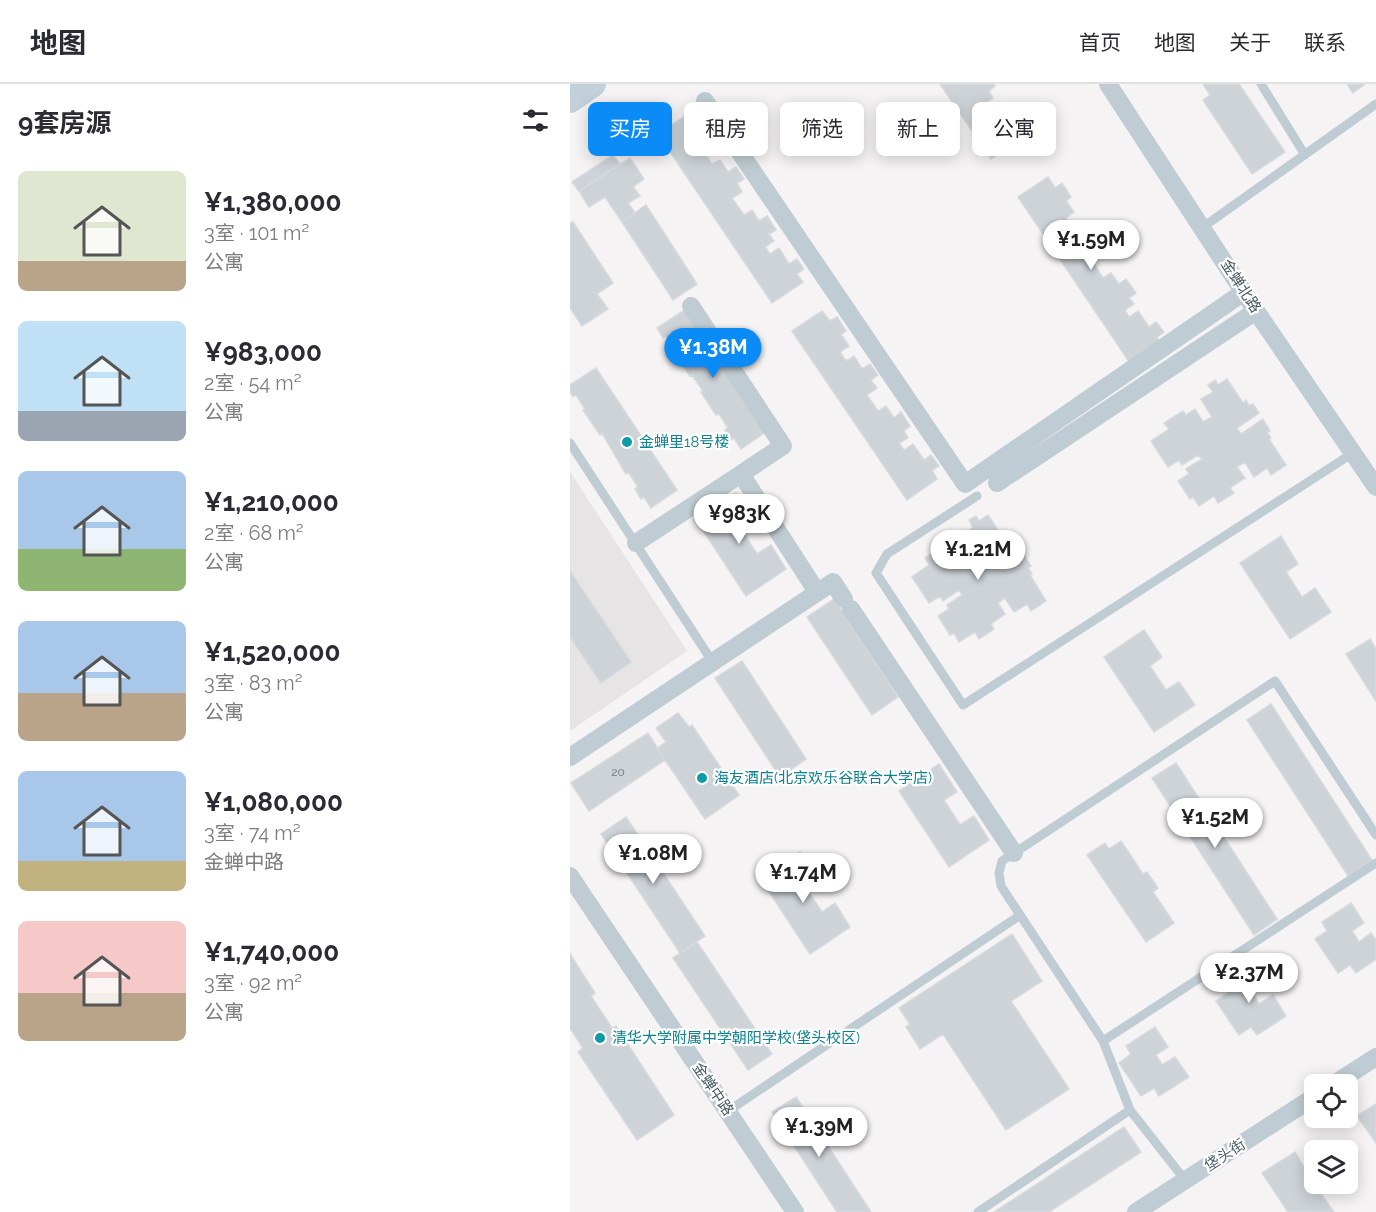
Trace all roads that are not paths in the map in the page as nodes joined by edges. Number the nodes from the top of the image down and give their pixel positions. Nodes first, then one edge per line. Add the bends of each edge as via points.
1 (593, 84) edge
2 (1108, 84) edge
3 (1261, 84) edge
4 (570, 100) edge
5 (705, 101) dead end
6 (1376, 104) edge
7 (1305, 155) junction
8 (1203, 227) junction
9 (1245, 292) junction
10 (691, 306) dead end
11 (1256, 311) junction
12 (570, 443) edge
13 (1353, 453) junction
14 (741, 474) junction
15 (997, 483) dead end
16 (1376, 487) edge
17 (977, 496) dead end
18 (636, 543) junction
19 (817, 592) junction
20 (712, 661) junction
21 (570, 757) edge
22 (1376, 835) edge
23 (1014, 853) junction
24 (1376, 863) edge
25 (570, 876) edge
26 (1019, 916) junction
27 (1103, 1041) junction
28 (1376, 1057) edge
29 (1350, 1074) edge
30 (1304, 1103) edge
31 (1130, 1110) junction
32 (728, 1111) junction
33 (1185, 1180) junction
34 (795, 1212) edge
35 (978, 1212) edge
36 (1136, 1212) edge

1 - 4 street
2 - 8 street, 金蝉北路
3 - 7 lane
5 - 9 street via 965,484
6 - 7 lane
7 - 8 lane
8 - 9 street, 金蝉北路
9 - 11 street, 金蝉北路
10 - 14 street via 783,446
11 - 13 street, 金蝉北路
11 - 15 street
12 - 18 lane
13 - 16 street, 金蝉北路
13 - 17 lane via 963,705 876,573 887,554
14 - 18 street
14 - 19 street
18 - 20 lane
19 - 20 street
19 - 23 street via 833,582
20 - 21 street
22 - 23 lane via 1275,681
23 - 26 lane via 1002,861 999,873 1001,886
24 - 27 lane
25 - 32 street, 金蝉中路
26 - 27 lane
26 - 32 lane
27 - 31 lane
28 - 29 street
30 - 33 street, 垡头街
31 - 33 lane
31 - 35 lane
32 - 34 street, 金蝉中路
33 - 36 street, 垡头街

